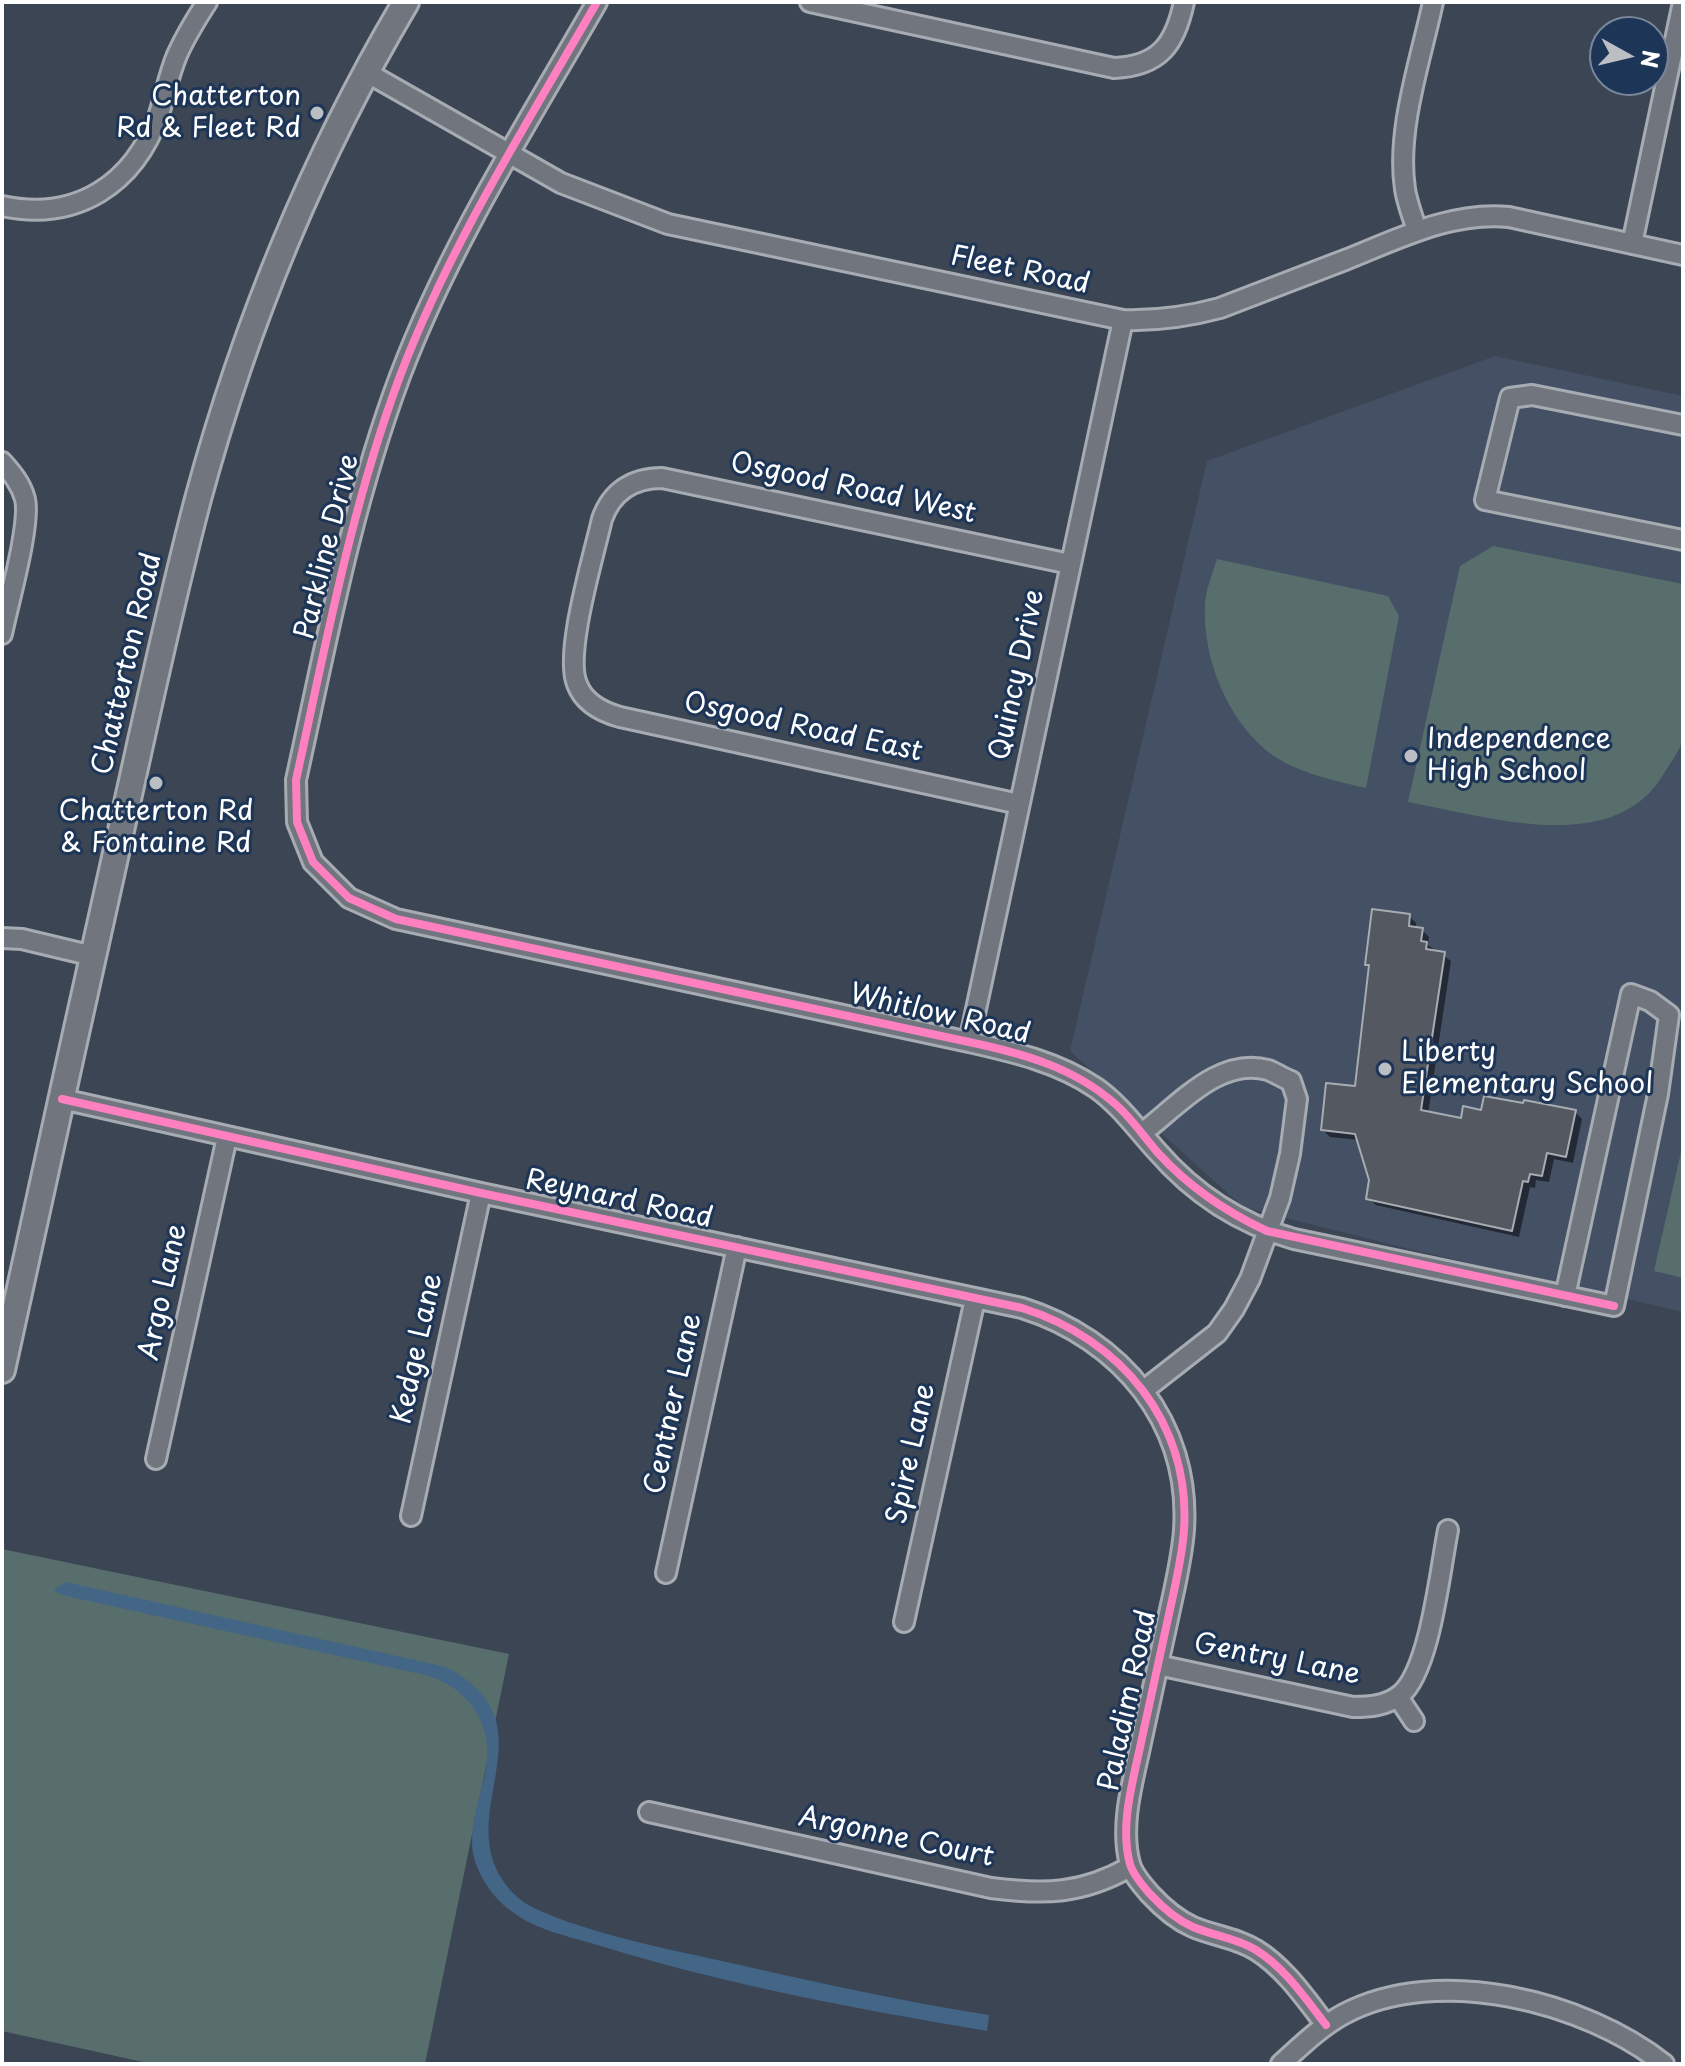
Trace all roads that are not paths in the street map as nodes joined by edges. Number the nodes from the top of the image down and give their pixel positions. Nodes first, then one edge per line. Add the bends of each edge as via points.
1 (207, 2) edge
2 (406, 2) edge
3 (597, 2) edge
4 (810, 2) edge
5 (1184, 2) edge
6 (1433, 2) edge
7 (1683, 2) edge
8 (366, 72) junction
9 (509, 154) junction
10 (2, 206) edge
11 (1417, 231) junction
12 (1632, 244) junction
13 (1683, 255) edge
14 (1123, 320) junction
15 (1683, 425) edge
16 (2, 462) edge
17 (1683, 540) edge
18 (1070, 564) junction
19 (2, 634) edge
20 (582, 693) joint
21 (1019, 804) junction
22 (313, 862) joint
23 (2, 938) edge
24 (93, 956) junction
25 (969, 1042) junction
26 (62, 1099) junction
27 (1142, 1133) junction
28 (227, 1137) junction
29 (481, 1193) junction
30 (1267, 1231) junction
31 (737, 1247) junction
32 (1565, 1296) junction
33 (975, 1299) junction
34 (2, 1370) edge
35 (1144, 1390) junction
36 (156, 1459) dead end
37 (411, 1516) dead end
38 (1448, 1530) dead end
39 (666, 1573) dead end
40 (904, 1622) dead end
41 (1158, 1665) junction
42 (1398, 1697) junction
43 (1414, 1721) dead end
44 (649, 1812) dead end
45 (1130, 1867) junction
46 (1326, 2025) junction
47 (1281, 2064) edge
48 (1664, 2064) edge

1 - 10 street via 176,57 150,135 129,169 108,188 64,207
2 - 8 main road, Chatterton Road
3 - 9 street, Parkline Drive
4 - 5 street via 1114,68 1153,60 1171,42
6 - 11 street via 1405,138 1405,191
7 - 12 street
8 - 9 street, Fleet Road
8 - 24 main road, Chatterton Road via 298,210 248,338 203,482
9 - 14 street, Fleet Road via 561,183 668,224
9 - 22 street, Parkline Drive via 425,315 381,429 351,530 296,780 297,822
11 - 12 street, Fleet Road via 1488,215
11 - 14 street, Fleet Road via 1220,308 1155,321
12 - 13 street, Fleet Road
14 - 18 street, Quincy Drive
15 - 17 street via 1532,395 1510,398 1485,500
16 - 19 street via 26,500
18 - 20 street, Osgood Road West via 674,479 649,478 625,487 602,519 577,634 574,672
18 - 21 street, Quincy Drive
20 - 21 street, Osgood Road East via 599,709 620,717
21 - 25 street, Quincy Drive
22 - 25 street, Whitlow Road via 349,898 396,919
23 - 24 street
24 - 26 main road, Chatterton Road
25 - 27 street, Whitlow Road via 1036,1059 1079,1078 1115,1103
26 - 28 street, Reynard Road
26 - 34 main road, Chatterton Road
27 - 30 street, Whitlow Road via 1172,1167 1220,1207
27 - 30 street via 1216,1076 1243,1068 1266,1070 1291,1081 1297,1099 1290,1154
28 - 29 street, Reynard Road
28 - 36 street, Argo Lane
29 - 31 street, Reynard Road
29 - 37 street, Kedge Lane
30 - 32 street, Whitlow Road
30 - 35 street via 1241,1298 1217,1333
31 - 33 street, Reynard Road
31 - 39 street, Centner Lane
32 - 32 street, Whitlow Road via 1614,1306 1669,1015 1631,994
33 - 35 street, Reynard Road via 1049,1316 1081,1333
33 - 40 street, Spire Lane
35 - 41 street, Paladim Road via 1163,1421 1184,1501 1182,1555
38 - 42 street, Gentry Lane via 1422,1660
41 - 42 street, Gentry Lane via 1353,1707
41 - 45 street, Paladim Road via 1132,1787
42 - 43 street
44 - 45 street, Argonne Court via 1022,1892 1086,1887
45 - 46 street via 1178,1919 1268,1958
46 - 47 street
46 - 48 street via 1370,2003 1412,1992 1481,1993 1587,2019

